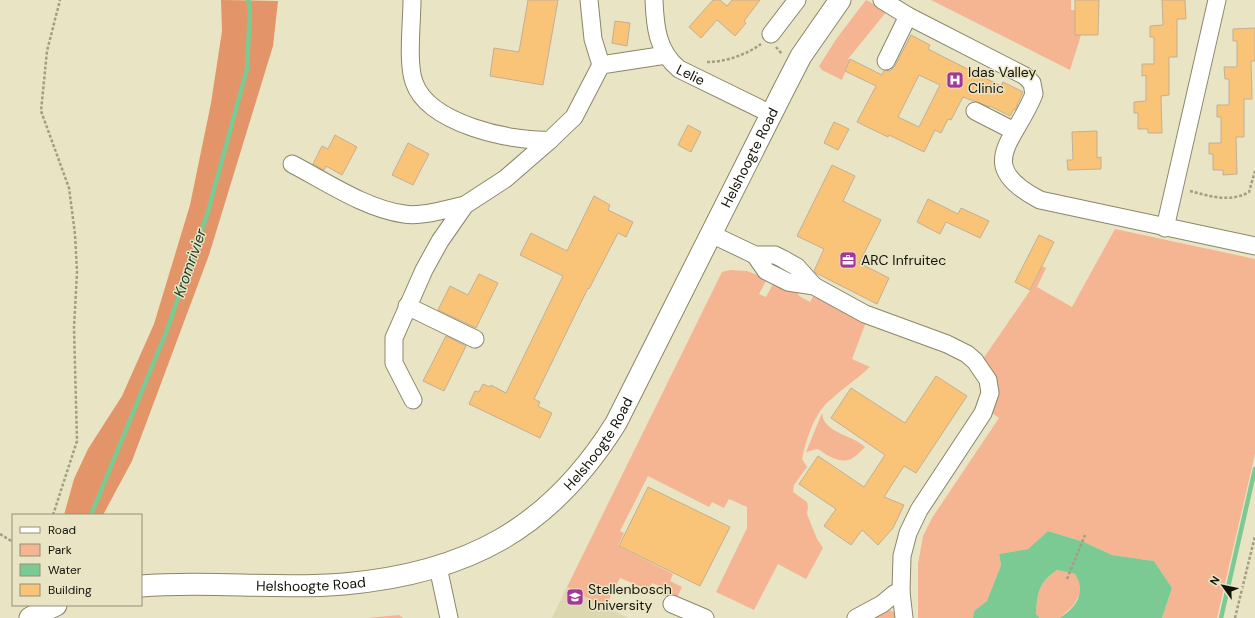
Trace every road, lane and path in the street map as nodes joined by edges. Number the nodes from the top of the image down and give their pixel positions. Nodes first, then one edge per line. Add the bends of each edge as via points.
1 (60, 0) edge
2 (412, 0) edge
3 (589, 0) edge
4 (654, 0) edge
5 (797, 0) edge
6 (840, 0) edge
7 (882, 0) edge
8 (1217, 0) edge
9 (908, 16) junction
10 (771, 34) joint
11 (666, 55) junction
12 (886, 61) dead end
13 (707, 62) dead end
14 (601, 65) junction
15 (975, 111) dead end
16 (771, 114) junction
17 (1014, 131) junction
18 (550, 140) junction
19 (292, 164) dead end
20 (1255, 171) edge
21 (1174, 188) junction
22 (465, 205) junction
23 (1165, 228) junction
24 (711, 234) junction
25 (1255, 246) edge
26 (407, 306) junction
27 (475, 339) dead end
28 (413, 400) dead end
29 (53, 514) edge
30 (0, 534) edge
31 (1084, 535) dead end
32 (1255, 536) edge
33 (12, 541) edge
34 (438, 567) junction
35 (1066, 579) dead end
36 (142, 586) edge
37 (900, 592) junction
38 (672, 604) dead end
39 (54, 606) edge
40 (30, 618) edge
41 (449, 618) edge
42 (705, 618) edge
43 (856, 618) edge
44 (904, 618) edge
45 (1235, 618) edge

1 - 29 path via 47,51 40,111 69,188 75,234 77,440
2 - 18 street via 413,82 421,96 431,106 451,118 482,130 531,141
3 - 14 street via 593,39
4 - 11 street, Lelie via 658,40
5 - 10 street
6 - 16 main road, Helshoogte Road via 801,56
7 - 9 street
8 - 21 street
9 - 12 street
9 - 17 street via 1028,78 1034,94
10 - 13 path via 751,51
11 - 14 street
11 - 16 street, Lelie via 679,69
14 - 18 street via 574,117
15 - 17 street
16 - 24 main road, Helshoogte Road
17 - 23 street via 1004,156 1004,169 1009,179 1021,190 1040,200
18 - 22 street via 505,179
19 - 22 street via 359,199 392,212 405,215 419,214
20 - 21 path via 1249,192 1240,197 1220,198
21 - 23 street
22 - 26 street via 440,242
23 - 25 street
24 - 34 main road, Helshoogte Road via 616,423 580,475 555,500 500,541
24 - 37 street via 755,255 775,255 796,267 814,286 865,314 947,344 967,354 988,380 990,392 983,412 908,533 902,556
26 - 27 street
26 - 28 street via 394,338 393,350 396,367
30 - 33 path
31 - 35 path
32 - 45 path
34 - 36 main road, Helshoogte Road via 343,584
34 - 41 street
37 - 43 street
37 - 44 street
38 - 42 street
39 - 40 main road

